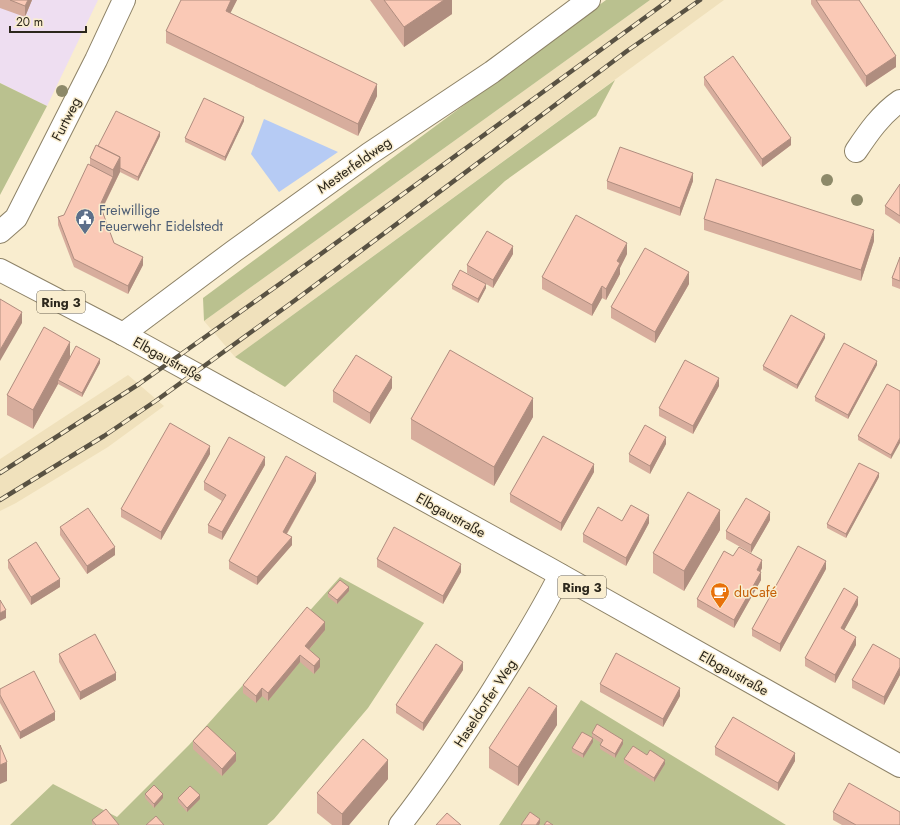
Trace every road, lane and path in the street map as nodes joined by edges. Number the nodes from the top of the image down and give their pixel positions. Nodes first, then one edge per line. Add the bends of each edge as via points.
1 (124, 0) edge
2 (589, 0) edge
3 (900, 101) edge
4 (856, 151) dead end
5 (0, 232) edge
6 (0, 270) edge
7 (123, 334) junction
8 (560, 575) junction
9 (900, 766) edge
10 (400, 825) edge

1 - 5 street, Furtweg via 16,218
2 - 7 street, Mesterfeldweg via 492,72 349,167
3 - 4 street via 872,126
6 - 7 street, Elbgaustraße / Ring 3
7 - 8 street, Elbgaustraße / Ring 3
8 - 9 street, Elbgaustraße / Ring 3
8 - 10 street, Haseldorfer Weg via 517,652 460,741

